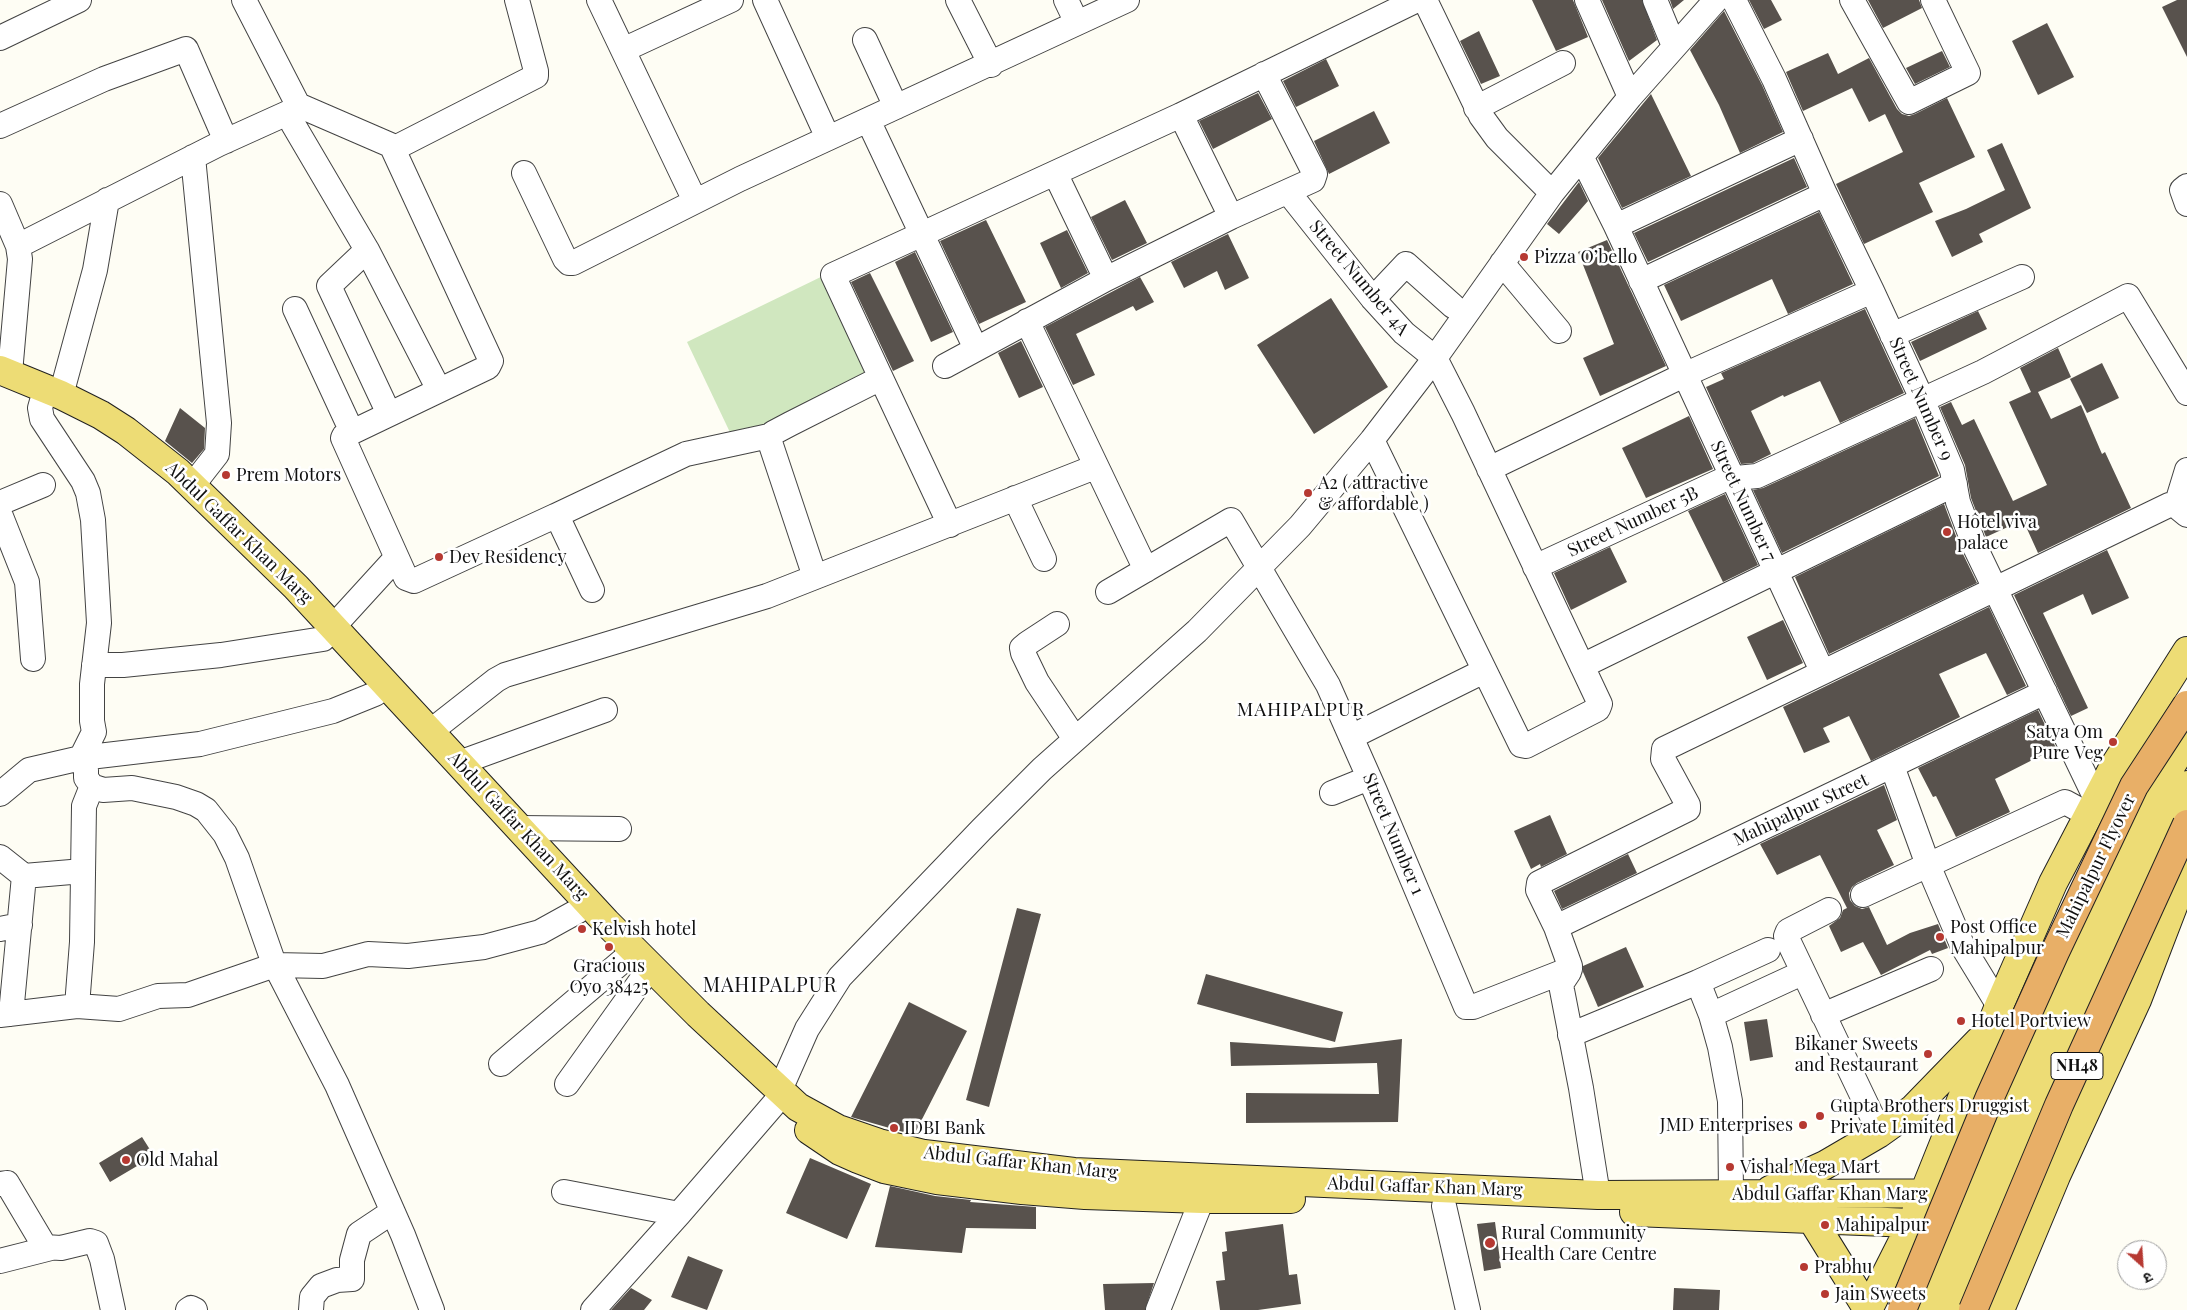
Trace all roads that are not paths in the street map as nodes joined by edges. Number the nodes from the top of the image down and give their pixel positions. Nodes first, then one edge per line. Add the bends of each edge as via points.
1 (79, 0) edge
2 (244, 0) edge
3 (517, 0) edge
4 (599, 0) edge
5 (731, 0) edge
6 (765, 0) edge
7 (958, 0) edge
8 (1066, 0) edge
9 (1128, 0) edge
10 (1417, 0) edge
11 (1425, 0) edge
12 (1587, 0) edge
13 (1655, 0) edge
14 (1716, 0) edge
15 (1734, 0) edge
16 (1852, 0) edge
17 (1933, 0) edge
18 (1077, 23) junction
19 (0, 38) edge
20 (865, 40) dead end
21 (1674, 46) junction
22 (623, 50) junction
23 (1563, 63) dead end
24 (990, 64) junction
25 (1264, 74) junction
26 (1630, 97) junction
27 (896, 107) junction
28 (1476, 108) junction
29 (295, 114) junction
30 (1181, 114) junction
31 (868, 120) junction
32 (0, 126) edge
33 (828, 138) junction
34 (1800, 139) junction
35 (226, 140) junction
36 (395, 147) junction
37 (193, 157) junction
38 (1582, 158) junction
39 (524, 173) dead end
40 (1055, 174) junction
41 (2187, 186) edge
42 (1288, 192) junction
43 (1552, 193) junction
44 (1825, 194) junction
45 (107, 200) junction
46 (695, 201) junction
47 (0, 204) edge
48 (2187, 204) edge
49 (1231, 217) junction
50 (1616, 226) junction
51 (921, 236) junction
52 (18, 246) junction
53 (367, 250) junction
54 (1502, 263) junction
55 (2022, 277) dead end
56 (1106, 279) junction
57 (1642, 281) junction
58 (1872, 291) junction
59 (1373, 299) junction
60 (1453, 306) dead end
61 (295, 309) dead end
62 (1027, 321) junction
63 (1560, 331) dead end
64 (1892, 335) junction
65 (976, 349) junction
66 (1434, 358) junction
67 (944, 366) dead end
68 (1684, 375) junction
69 (3, 376) edge
70 (881, 378) junction
71 (440, 390) junction
72 (2187, 393) edge
73 (52, 398) junction
74 (1922, 399) junction
75 (388, 414) junction
76 (352, 432) junction
77 (769, 436) junction
78 (1372, 440) junction
79 (1095, 467) junction
80 (1489, 469) junction
81 (2187, 470) edge
82 (1731, 477) junction
83 (1955, 484) junction
84 (43, 485) dead end
85 (192, 486) junction
86 (1015, 498) junction
87 (0, 503) edge
88 (2182, 510) edge
89 (0, 514) edge
90 (555, 516) junction
91 (950, 525) junction
92 (396, 558) junction
93 (1044, 560) dead end
94 (1535, 567) junction
95 (1259, 568) junction
96 (1146, 570) junction
97 (1777, 572) junction
98 (815, 577) junction
99 (1995, 589) junction
100 (592, 590) dead end
101 (1108, 592) dead end
102 (1057, 624) dead end
103 (328, 633) junction
104 (2187, 651) edge
105 (33, 659) dead end
106 (94, 665) junction
107 (1582, 666) junction
108 (1484, 671) junction
109 (1822, 671) junction
110 (2045, 692) junction
111 (375, 694) junction
112 (2187, 705) edge
113 (605, 710) dead end
114 (431, 731) junction
115 (1351, 737) junction
116 (1075, 739) junction
117 (2187, 740) edge
118 (81, 758) junction
119 (459, 763) junction
120 (1892, 766) junction
121 (1369, 778) junction
122 (2187, 785) edge
123 (92, 786) junction
124 (1332, 793) dead end
125 (0, 794) edge
126 (2093, 808) junction
127 (2187, 824) edge
128 (518, 828) junction
129 (619, 829) dead end
130 (0, 857) edge
131 (1928, 865) junction
132 (2187, 870) edge
133 (83, 872) junction
134 (24, 876) junction
135 (1863, 895) dead end
136 (1829, 910) dead end
137 (578, 911) junction
138 (10, 927) edge
139 (1556, 927) junction
140 (1768, 950) dead end
141 (275, 966) junction
142 (636, 966) junction
143 (1932, 968) dead end
144 (1570, 969) junction
145 (1802, 973) junction
146 (1698, 982) junction
147 (77, 1006) junction
148 (1998, 1009) junction
149 (5, 1015) edge
150 (1711, 1015) junction
151 (1823, 1015) junction
152 (1570, 1035) junction
153 (501, 1064) dead end
154 (567, 1084) dead end
155 (777, 1097) junction
156 (1880, 1133) junction
157 (0, 1184) edge
158 (564, 1192) dead end
159 (1731, 1193) junction
160 (1970, 1193) junction
161 (1762, 1194) junction
162 (1922, 1194) junction
163 (1999, 1194) junction
164 (1598, 1195) junction
165 (2048, 1195) junction
166 (1202, 1199) junction
167 (1444, 1206) junction
168 (392, 1212) junction
169 (679, 1214) junction
170 (1811, 1218) junction
171 (2037, 1221) junction
172 (1957, 1222) junction
173 (1987, 1222) junction
174 (1912, 1223) junction
175 (51, 1248) junction
176 (0, 1261) edge
177 (113, 1310) edge
178 (188, 1310) edge
179 (194, 1310) edge
180 (310, 1310) edge
181 (432, 1310) edge
182 (593, 1310) edge
183 (1158, 1310) edge
184 (1468, 1310) edge
185 (1868, 1310) edge
186 (1902, 1310) edge
187 (1921, 1310) edge
188 (1948, 1310) edge
189 (1973, 1310) edge
190 (2000, 1310) edge

1 - 19 street
2 - 29 street
3 - 36 street via 536,76
4 - 22 street
5 - 22 street
6 - 33 street
7 - 24 street
8 - 18 street
9 - 18 street
10 - 25 street
11 - 28 street
12 - 26 street
13 - 21 street
14 - 21 street
15 - 34 street, Street Number 9
16 - 17 street via 1909,102 1968,73
18 - 24 street
20 - 27 street
21 - 26 street
22 - 46 street
23 - 28 street
24 - 27 street
25 - 30 street
25 - 42 street via 1315,174 1313,180
26 - 38 street
27 - 31 street
28 - 43 street via 1497,138
29 - 35 street via 292,111
29 - 36 street
29 - 53 street
30 - 40 street
30 - 49 street
31 - 33 street
31 - 51 street
32 - 35 street via 104,79 186,49
33 - 46 street
34 - 44 street, Street Number 9
34 - 50 street
35 - 37 street
36 - 71 street via 393,152 491,361 488,367
37 - 45 street
37 - 85 street via 219,423 217,454
38 - 43 street
38 - 50 street, Street Number 7
39 - 46 street via 569,263
40 - 51 street
40 - 56 street
41 - 48 street via 2182,190
42 - 49 street
42 - 59 street, Street Number 4A
43 - 54 street
44 - 57 street
44 - 58 street, Street Number 9
45 - 52 street
45 - 73 street via 95,270
47 - 52 street
49 - 56 street
50 - 57 street, Street Number 7
51 - 65 street
51 - 70 street via 833,275
52 - 69 street via 20,259
53 - 71 street
53 - 75 street via 329,286
54 - 63 street
54 - 66 street
55 - 64 street
56 - 62 street
57 - 68 street, Street Number 7
58 - 64 street, Street Number 9
58 - 68 street
59 - 60 street via 1406,264
59 - 66 street, Street Number 4A via 1404,333
61 - 76 street
62 - 65 street
62 - 79 street
64 - 74 street, Street Number 9
65 - 67 street
66 - 78 street
66 - 80 street
68 - 80 street
68 - 82 street, Street Number 7
69 - 73 main road, Abdul Gaffar Khan Marg
70 - 77 street
70 - 91 street
71 - 75 street
72 - 74 street via 2128,296 1983,372
73 - 85 main road, Abdul Gaffar Khan Marg via 126,430
73 - 103 main road, Abdul Gaffar Khan Marg via 139,456
73 - 106 street via 40,408 46,426 83,482 93,520 99,610
74 - 82 street via 1753,478
74 - 83 street, Street Number 9 via 1947,455
75 - 76 street
76 - 92 street via 344,436 344,441
77 - 90 street via 686,454
77 - 98 street
78 - 95 street via 1300,526
78 - 108 street
79 - 86 street
79 - 96 street
80 - 94 street
81 - 88 street
82 - 94 street, Street Number 5B
82 - 97 street, Street Number 7
83 - 97 street
83 - 99 street, Street Number 9 via 1965,522
84 - 87 street
85 - 103 main road, Abdul Gaffar Khan Marg via 296,587
86 - 91 street
86 - 93 street
88 - 99 street via 2168,505
89 - 105 street via 27,582
90 - 92 street via 414,581 406,578
90 - 100 street
91 - 98 street
92 - 103 street
94 - 107 street
95 - 96 street, Street Number 1 via 1231,520
95 - 115 street, Street Number 1 via 1328,685
95 - 116 street via 1190,637
96 - 101 street
97 - 107 street
97 - 109 street, Street Number 7
98 - 114 street via 767,596 505,676
99 - 109 street
99 - 110 street, Street Number 9
102 - 116 street via 1022,648 1037,682
103 - 106 street via 221,655
103 - 111 main road, Abdul Gaffar Khan Marg
103 - 114 main road, Abdul Gaffar Khan Marg
104 - 126 main road via 2113,768
106 - 118 street via 94,732
107 - 108 street via 1600,706 1524,746 1519,742
108 - 115 street
109 - 139 street via 1664,749 1663,759 1688,809 1539,883 1538,890
110 - 120 street, Mahipalpur Street
110 - 126 street, Street Number 9
111 - 118 street via 333,711 200,744
111 - 137 main road, Abdul Gaffar Khan Marg via 462,791
112 - 186 highway, Mahipalpur Flyover, bridge via 2134,786 2055,952 1989,1099
113 - 119 street
114 - 119 main road, Abdul Gaffar Khan Marg
115 - 121 street, Street Number 1
116 - 155 street via 982,829 840,977 807,1029
117 - 160 main road via 2154,793
118 - 123 street via 86,778
118 - 125 street via 29,770
119 - 128 main road, Abdul Gaffar Khan Marg
120 - 131 street
120 - 139 street, Mahipalpur Street
121 - 124 street
121 - 144 street, Street Number 1 via 1466,1007
122 - 163 main road via 2166,819
123 - 133 street via 84,806
123 - 141 street via 103,790 132,788 176,797 206,810 234,851
126 - 131 street via 2065,802
126 - 148 main road via 2053,883
127 - 189 highway, NH48, bridge via 2059,1105
128 - 129 street
128 - 155 main road, Abdul Gaffar Khan Marg
130 - 134 street
131 - 135 street
131 - 148 street via 1964,947
132 - 165 main road via 2137,1000
133 - 134 street
133 - 147 street
134 - 138 street
136 - 145 street via 1786,933
137 - 141 street via 540,932 484,946 408,956 368,954 323,966
137 - 142 main road, Abdul Gaffar Khan Marg
138 - 149 street
139 - 144 street
140 - 146 street
141 - 147 street via 188,995 158,996 119,1009
141 - 168 street via 337,1085
142 - 153 street
142 - 154 street
142 - 155 main road, Abdul Gaffar Khan Marg
143 - 151 street
144 - 152 street via 1561,984
145 - 150 street
145 - 151 street
146 - 150 street
146 - 152 street
147 - 149 street
148 - 156 main road via 1984,1035 1941,1081 1913,1109
148 - 162 main road
150 - 159 street via 1730,1101
151 - 156 street
152 - 164 street
155 - 164 main road, Abdul Gaffar Khan Marg via 838,1129 879,1143 965,1160 1083,1172
155 - 166 main road, Abdul Gaffar Khan Marg via 840,1151 908,1175 1022,1190
155 - 169 street
156 - 161 main road via 1825,1165
157 - 175 street via 7,1183 42,1244
158 - 169 street
159 - 161 main road, Abdul Gaffar Khan Marg
159 - 164 main road, Abdul Gaffar Khan Marg
160 - 162 main road, Abdul Gaffar Khan Marg
160 - 163 main road, Abdul Gaffar Khan Marg
160 - 172 main road
161 - 162 main road, Abdul Gaffar Khan Marg
162 - 174 main road
163 - 165 main road, Abdul Gaffar Khan Marg
163 - 173 main road
165 - 171 main road
166 - 167 main road, Abdul Gaffar Khan Marg via 1287,1198
166 - 183 street
167 - 170 main road, Abdul Gaffar Khan Marg
167 - 184 street
168 - 180 street via 359,1234 352,1260 352,1279 321,1286 312,1298
168 - 181 street
169 - 182 street
170 - 174 main road, Abdul Gaffar Khan Marg
170 - 185 main road
171 - 173 main road, Abdul Gaffar Khan Marg
171 - 190 main road
172 - 173 main road, Abdul Gaffar Khan Marg
172 - 174 main road, Abdul Gaffar Khan Marg
172 - 187 main road
173 - 188 main road
174 - 185 main road
175 - 176 street
175 - 177 street via 90,1241 96,1243
178 - 179 street

